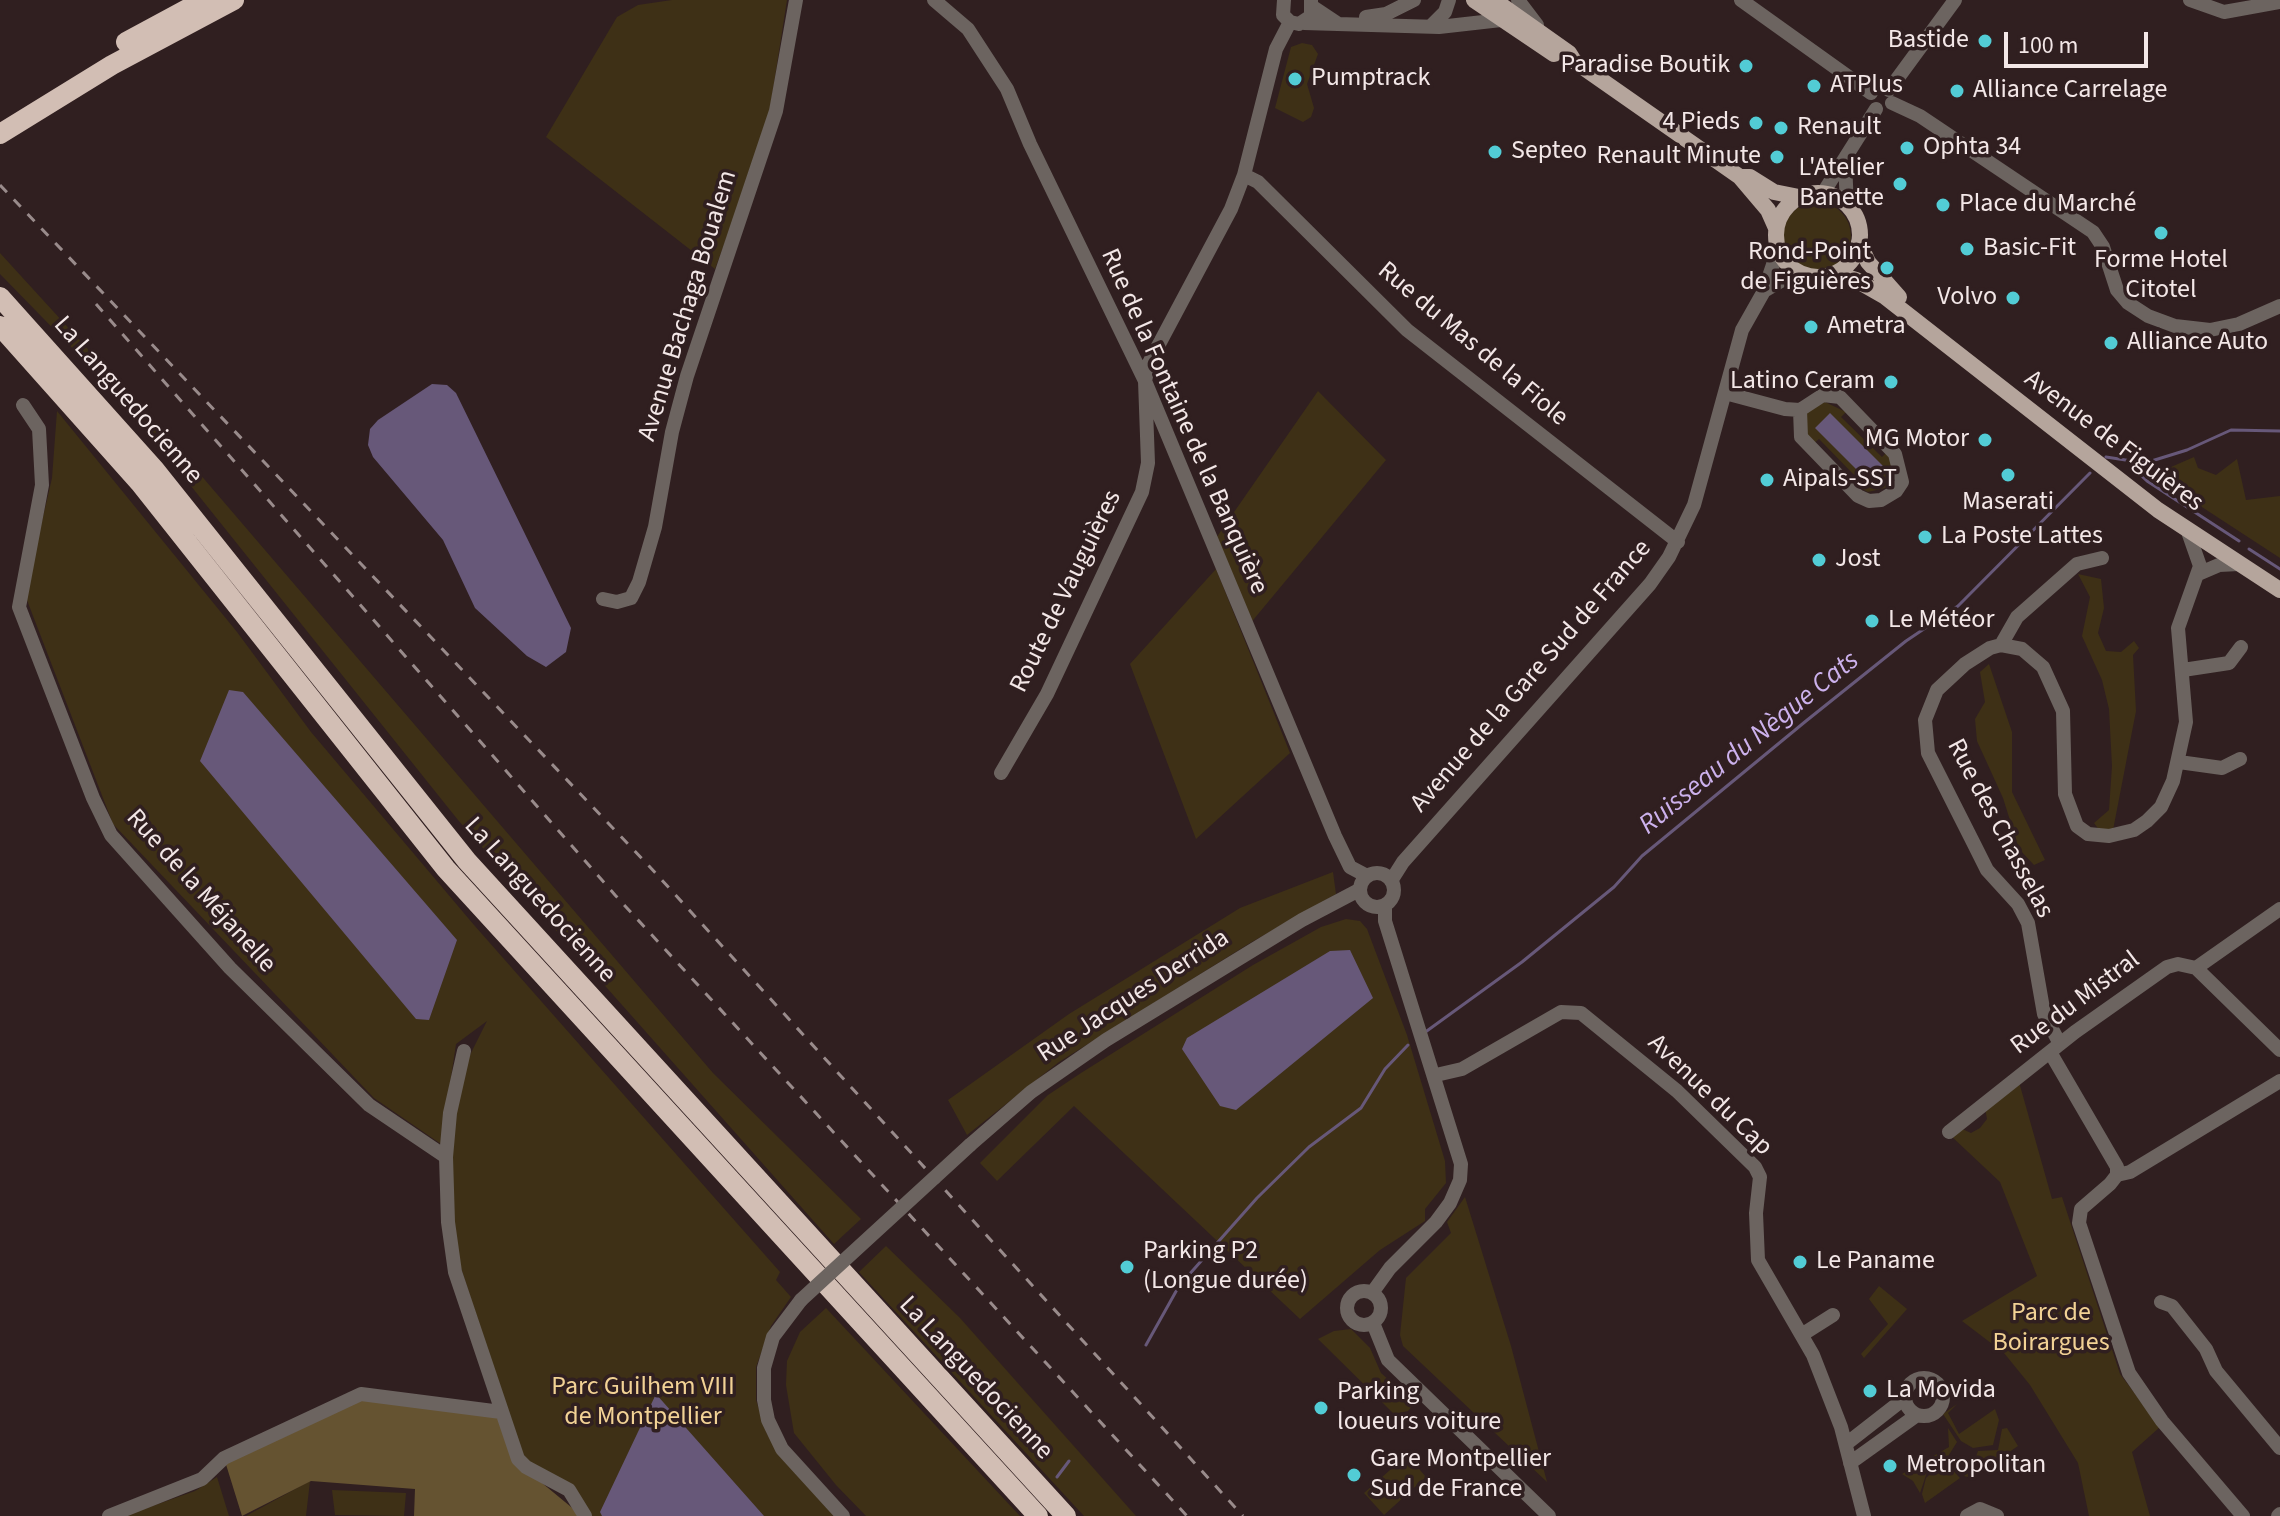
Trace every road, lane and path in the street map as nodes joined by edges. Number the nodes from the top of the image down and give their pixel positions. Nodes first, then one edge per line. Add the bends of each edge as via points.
1 (204, 0) edge
2 (234, 0) edge
3 (796, 0) edge
4 (934, 0) edge
5 (1284, 0) edge
6 (1414, 0) edge
7 (1474, 0) edge
8 (1494, 0) edge
9 (1518, 0) edge
10 (1741, 0) edge
11 (1955, 0) edge
12 (2190, 0) edge
13 (2280, 2) edge
14 (1312, 3) edge
15 (1448, 12) edge
16 (1501, 20) junction
17 (1297, 23) junction
18 (1344, 23) junction
19 (1538, 29) junction
20 (1574, 61) junction
21 (1871, 93) junction
22 (1891, 96) junction
23 (1876, 109) junction
24 (0, 119) edge
25 (0, 134) edge
26 (1845, 163) junction
27 (1244, 175) junction
28 (1740, 177) junction
29 (1823, 193) junction
30 (1799, 197) junction
31 (1847, 205) junction
32 (1776, 228) junction
33 (1859, 242) junction
34 (1778, 250) junction
35 (1796, 272) junction
36 (1836, 274) junction
37 (1764, 291) junction
38 (0, 297) edge
39 (2280, 306) edge
40 (1923, 325) junction
41 (0, 326) edge
42 (1145, 381) junction
43 (1725, 393) junction
44 (23, 405) dead end
45 (1800, 410) junction
46 (2187, 529) junction
47 (1678, 542) junction
48 (2102, 558) dead end
49 (2239, 564) junction
50 (2198, 574) junction
51 (2280, 590) edge
52 (603, 599) dead end
53 (2001, 645) junction
54 (2241, 647) dead end
55 (2183, 670) junction
56 (2240, 759) dead end
57 (2179, 762) junction
58 (1001, 773) dead end
59 (1367, 876) junction
60 (1387, 877) junction
61 (1373, 905) junction
62 (2280, 909) edge
63 (2196, 968) junction
64 (2055, 1048) junction
65 (2280, 1050) edge
66 (464, 1051) dead end
67 (1436, 1075) junction
68 (2280, 1081) edge
69 (1949, 1132) dead end
70 (446, 1157) junction
71 (2117, 1175) junction
72 (1372, 1293) junction
73 (2161, 1302) dead end
74 (1833, 1315) dead end
75 (1373, 1323) junction
76 (1803, 1334) junction
77 (1905, 1398) junction
78 (501, 1412) junction
79 (1917, 1415) junction
80 (1846, 1444) junction
81 (2280, 1448) edge
82 (1850, 1463) junction
83 (109, 1516) edge
84 (585, 1516) edge
85 (843, 1516) edge
86 (1038, 1516) edge
87 (1066, 1516) edge
88 (1549, 1516) edge
89 (1864, 1516) edge
90 (1967, 1516) edge
91 (1997, 1516) edge
92 (2243, 1516) edge

1 - 24 highway
2 - 25 highway via 112,65
3 - 52 street, Avenue Bachaga Boualem via 776,111 687,376 639,582 631,598
4 - 42 street, Rue de la Fontaine de la Banquière via 968,29 1007,89
5 - 17 street via 1283,15
6 - 18 street via 1386,14
7 - 16 main road
8 - 19 main road
9 - 19 street
10 - 21 street
11 - 22 street
12 - 13 street via 2224,12
14 - 17 street, Route de Vauguières via 1311,16
14 - 18 street
15 - 16 street
15 - 18 street via 1432,25
16 - 20 main road via 1565,61
17 - 18 street
17 - 27 street, Route de Vauguières via 1276,49
19 - 20 main road
20 - 28 main road
21 - 22 street via 1879,87
21 - 23 street
22 - 23 street via 1884,110
22 - 39 street via 2093,232 2117,290 2148,316 2210,330
23 - 26 street
26 - 29 street
26 - 31 street
27 - 42 street, Route de Vauguières via 1149,363
27 - 47 street, Rue du Mas de la Fiole via 1258,182 1407,330
28 - 30 main road
28 - 32 main road
29 - 30 main road
29 - 31 main road
30 - 32 main road via 1784,210
31 - 33 main road via 1858,222
32 - 34 main road
33 - 36 main road via 1847,266
33 - 40 main road, Avenue de Figuières via 1876,272
34 - 35 main road
34 - 37 street, Avenue de la Gare Sud de France
35 - 36 main road via 1809,277
35 - 37 street, Avenue de la Gare Sud de France
36 - 40 main road, Avenue de Figuières via 1876,290
37 - 43 street, Avenue de la Gare Sud de France via 1742,330
38 - 87 highway, La Languedocienne via 146,459 467,861
40 - 46 main road, Avenue de Figuières via 2100,467
41 - 86 highway, La Languedocienne via 140,483 446,869
42 - 58 street, Route de Vauguières via 1148,463 1142,492 1047,694
42 - 59 street, Rue de la Fontaine de la Banquière via 1335,836 1350,867
43 - 45 street
43 - 47 street, Avenue de la Gare Sud de France via 1694,505
44 - 70 street, Rue de la Méjanelle via 39,429 42,485 19,607 111,835 230,968 369,1105
45 - 45 street via 1801,437 1858,496 1881,500 1896,491 1902,468 1895,454 1840,397 1817,396
46 - 49 main road, Avenue de Figuières
46 - 50 street via 2199,556
47 - 60 street, Avenue de la Gare Sud de France via 1650,584
48 - 53 street via 2077,564 2017,617
49 - 50 street
49 - 51 main road, Avenue de Figuières
50 - 55 street via 2178,628
53 - 57 street via 2033,656 2063,711 2065,794 2081,831 2109,836 2134,830 2161,807
53 - 64 street, Rue des Chasselas via 1980,654 1937,690 1925,720 1925,742 1987,870 2028,923
54 - 55 street via 2229,663
55 - 57 street via 2186,722
56 - 57 street via 2222,768
59 - 60 street
59 - 61 street
60 - 61 street via 1394,892
61 - 67 street
61 - 85 street, Rue Jacques Derrida, bridge via 1334,903 1069,1065 970,1145 801,1300 773,1337 764,1368 764,1400 782,1449
62 - 63 street, Rue du Mistral
63 - 64 street, Rue du Mistral via 2167,967
63 - 65 street
64 - 69 street, Rue du Mistral
64 - 71 street, Rue des Chasselas
66 - 70 street
67 - 72 street via 1459,1149 1460,1180 1436,1222
67 - 76 street, Avenue du Cap via 1462,1069 1561,1012 1581,1013 1677,1091 1755,1167 1760,1182 1758,1260
68 - 71 street
70 - 78 street via 453,1261
71 - 92 street via 2085,1203 2079,1223 2129,1373 2162,1421
72 - 75 street via 1381,1310
72 - 75 street via 1353,1296 1348,1310 1357,1323
73 - 81 street via 2172,1306 2206,1349 2216,1371
74 - 76 street
75 - 88 street via 1388,1360
76 - 80 street, Avenue du Cap
77 - 79 street
77 - 79 street via 1920,1378 1939,1385 1939,1410
77 - 80 street
78 - 83 street via 361,1394 224,1458 202,1479
78 - 84 street via 521,1463 569,1490
79 - 82 street
80 - 82 street, Avenue du Cap
82 - 89 street, Avenue du Cap
90 - 91 street via 1980,1509

